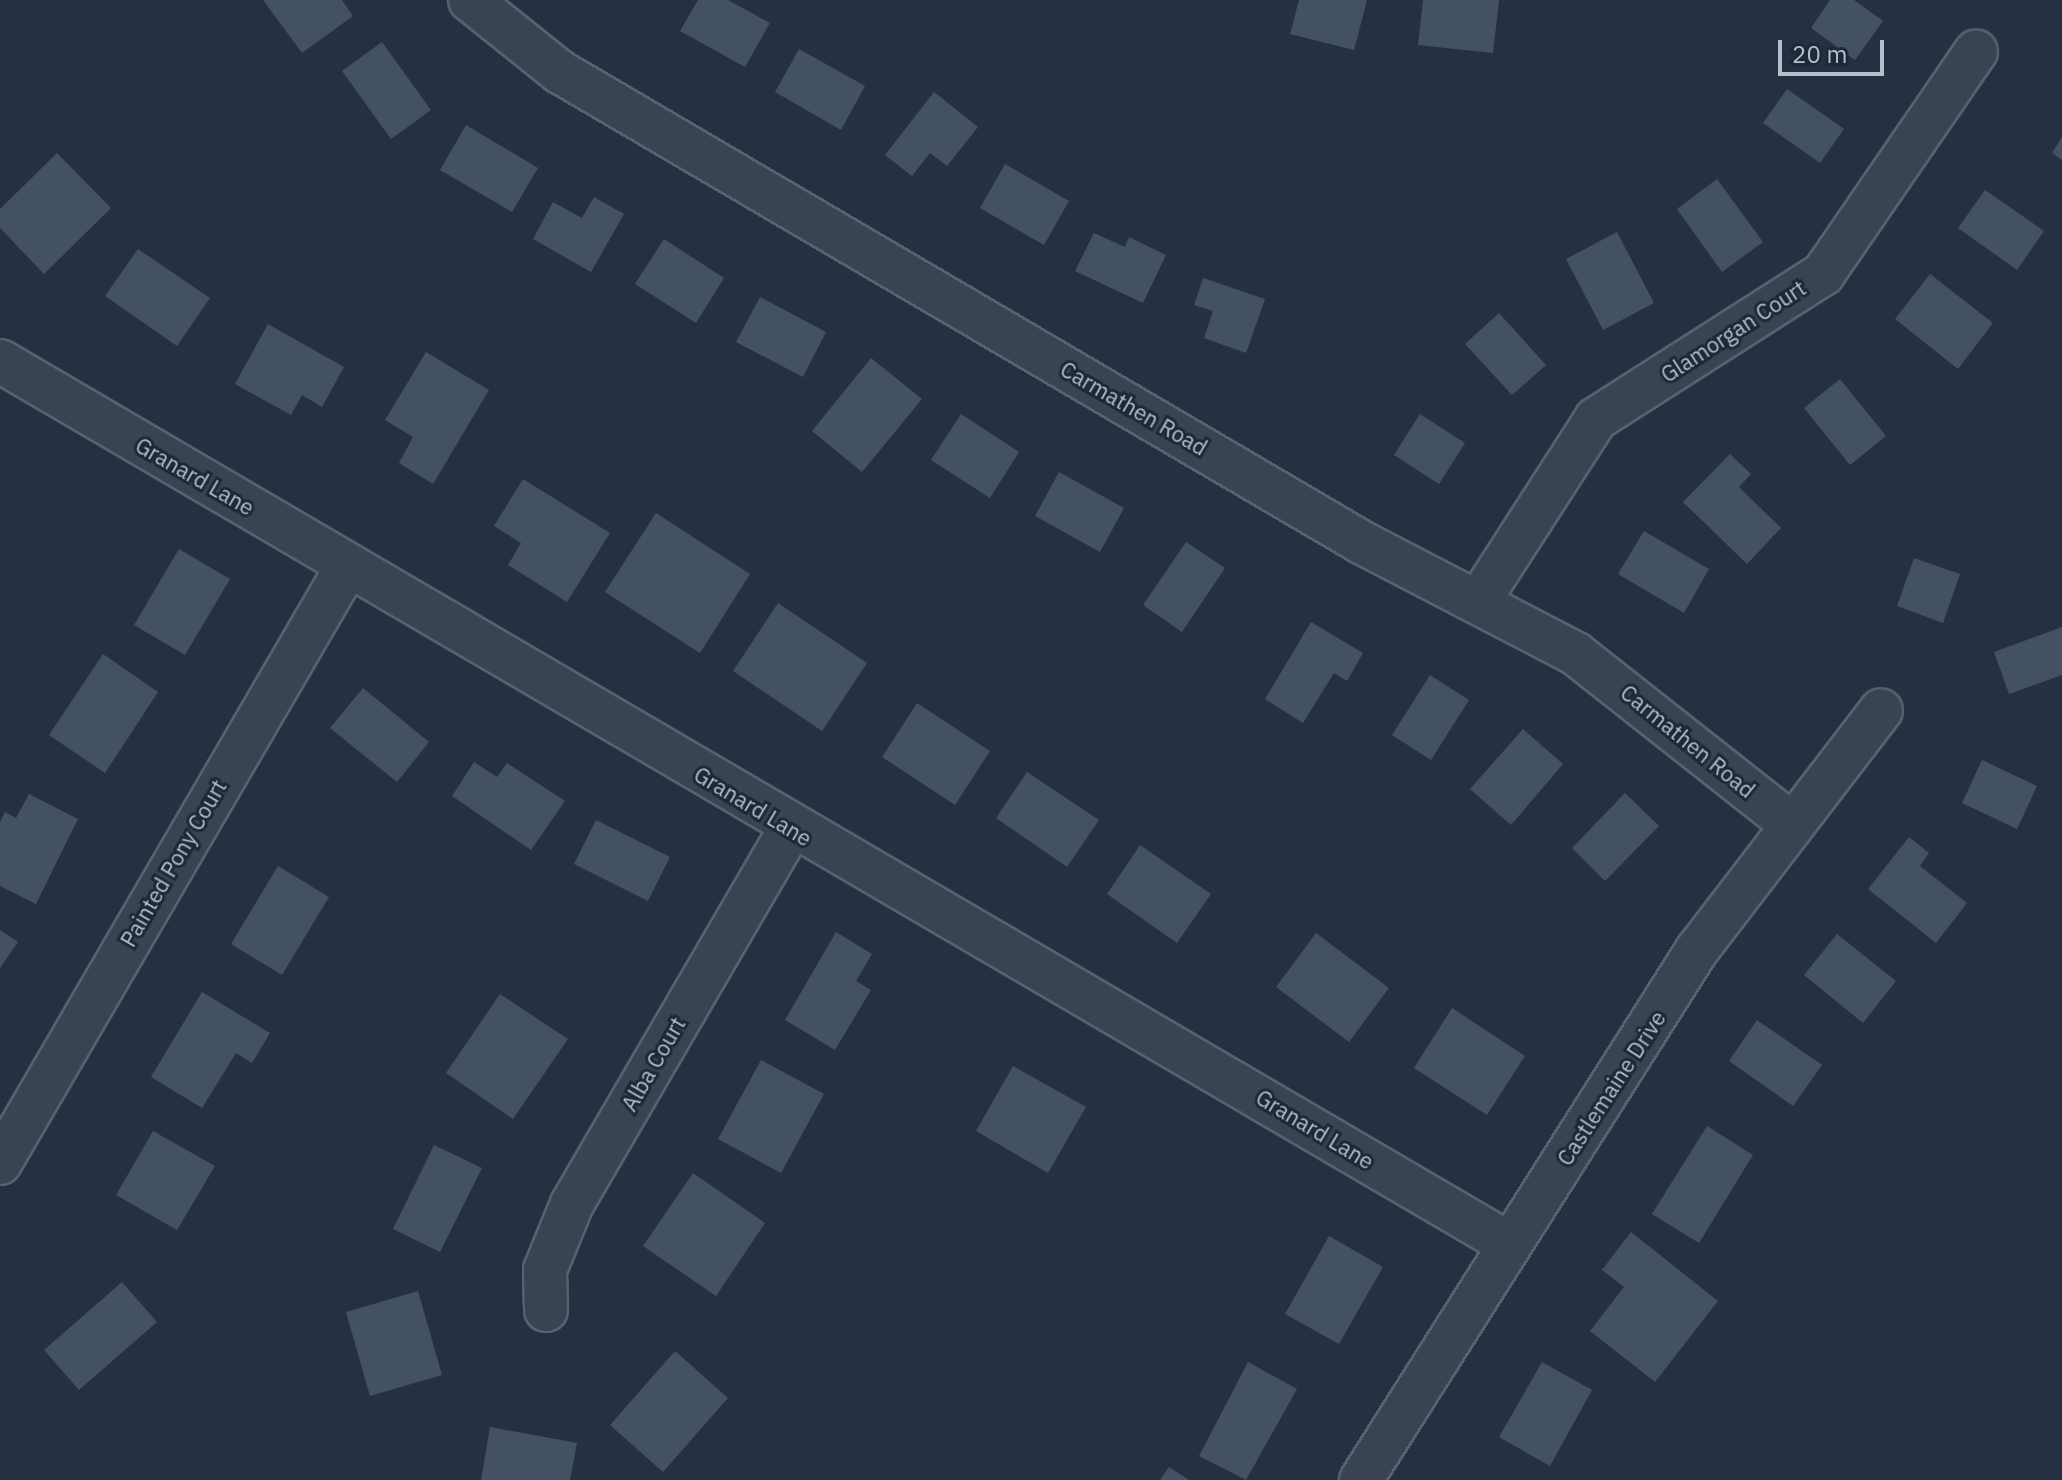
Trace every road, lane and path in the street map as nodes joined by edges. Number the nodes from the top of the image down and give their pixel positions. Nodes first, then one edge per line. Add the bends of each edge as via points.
1 (470, 0) edge
2 (1976, 51) dead end
3 (0, 361) edge
4 (348, 565) junction
5 (1480, 599) junction
6 (1881, 710) dead end
7 (1791, 824) junction
8 (790, 829) junction
9 (0, 1163) edge
10 (1509, 1244) junction
11 (546, 1310) dead end
12 (1361, 1480) edge

1 - 5 street, Carmathen Road via 560,72 1361,542
2 - 5 street, Glamorgan Court via 1823,274 1596,419
3 - 4 street, Granard Lane
4 - 8 street, Granard Lane
4 - 9 street, Painted Pony Court
5 - 7 street, Carmathen Road via 1576,654
6 - 7 street, Castlemaine Drive
7 - 10 street, Castlemaine Drive via 1697,950
8 - 10 street, Granard Lane
8 - 11 street, Alba Court via 572,1204 545,1270
10 - 12 street, Castlemaine Drive

